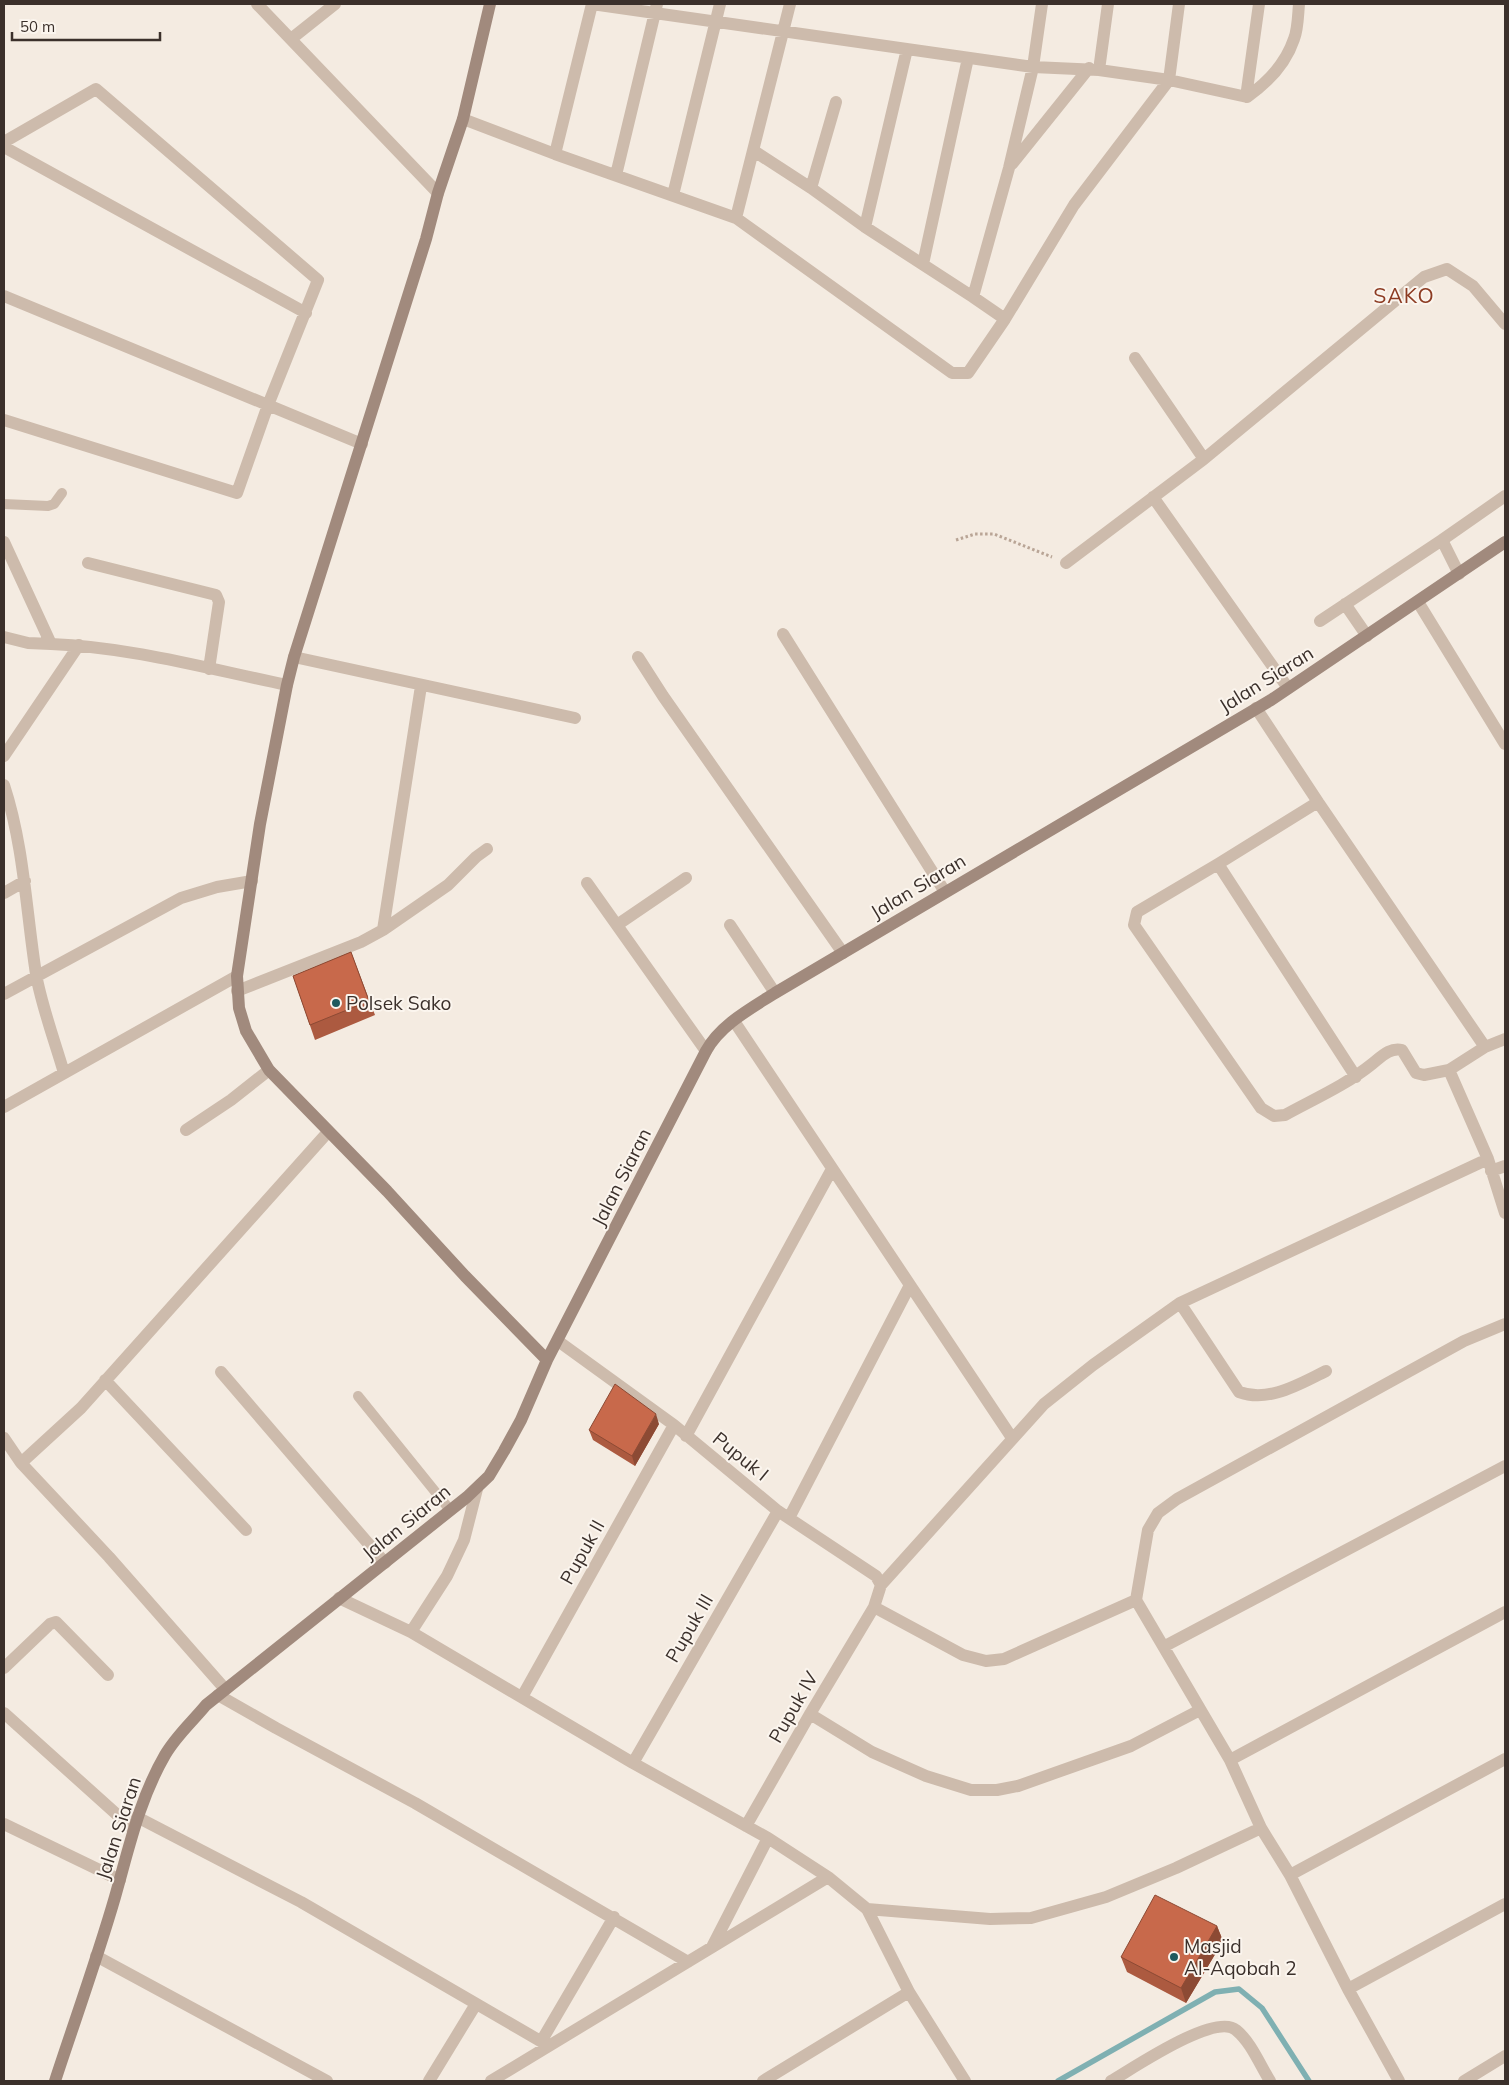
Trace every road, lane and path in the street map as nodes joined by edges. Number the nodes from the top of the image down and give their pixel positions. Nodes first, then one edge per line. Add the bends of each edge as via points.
1 (257, 4) edge
2 (335, 4) edge
3 (490, 4) edge
4 (592, 4) edge
5 (720, 4) edge
6 (790, 4) edge
7 (1042, 4) edge
8 (1108, 4) edge
9 (1179, 4) edge
10 (1259, 4) edge
11 (1299, 4) edge
12 (656, 8) edge
13 (715, 22) junction
14 (784, 32) junction
15 (291, 39) junction
16 (907, 49) junction
17 (968, 58) junction
18 (1033, 68) junction
19 (1094, 69) junction
20 (1169, 80) junction
21 (1246, 97) junction
22 (836, 102) dead end
23 (463, 119) junction
24 (4, 142) edge
25 (4, 147) edge
26 (754, 151) junction
27 (555, 154) junction
28 (1009, 168) junction
29 (616, 175) junction
30 (811, 188) junction
31 (438, 193) junction
32 (673, 195) junction
33 (736, 218) junction
34 (865, 227) junction
35 (923, 264) junction
36 (4, 296) edge
37 (973, 297) junction
38 (306, 313) junction
39 (1004, 319) junction
40 (1505, 324) edge
41 (1134, 358) dead end
42 (268, 405) junction
43 (4, 420) edge
44 (362, 444) junction
45 (1204, 459) junction
46 (62, 493) dead end
47 (1505, 496) edge
48 (1153, 497) junction
49 (4, 504) edge
50 (956, 540) dead end
51 (1442, 540) junction
52 (4, 542) edge
53 (1505, 542) edge
54 (88, 563) dead end
55 (1066, 563) joint
56 (1459, 574) junction
57 (1418, 602) junction
58 (1345, 604) junction
59 (1320, 620) dead end
60 (783, 634) dead end
61 (1367, 636) junction
62 (4, 637) edge
63 (51, 644) junction
64 (79, 645) junction
65 (294, 657) junction
66 (638, 657) dead end
67 (209, 669) junction
68 (287, 685) junction
69 (421, 686) junction
70 (1288, 688) junction
71 (1256, 708) junction
72 (575, 718) dead end
73 (1505, 744) edge
74 (4, 756) edge
75 (4, 785) edge
76 (1318, 802) junction
77 (487, 849) dead end
78 (1218, 864) junction
79 (686, 878) dead end
80 (25, 881) junction
81 (252, 881) junction
82 (588, 883) dead end
83 (945, 892) junction
84 (4, 893) edge
85 (617, 925) junction
86 (730, 925) dead end
87 (383, 930) junction
88 (843, 953) junction
89 (36, 976) junction
90 (236, 976) junction
91 (237, 991) junction
92 (775, 993) junction
93 (4, 994) edge
94 (734, 1021) junction
95 (1505, 1039) edge
96 (1485, 1047) junction
97 (706, 1051) junction
98 (269, 1070) junction
99 (1449, 1070) junction
100 (64, 1073) junction
101 (1356, 1077) junction
102 (4, 1107) edge
103 (186, 1130) dead end
104 (328, 1132) junction
105 (1490, 1165) junction
106 (1505, 1166) edge
107 (832, 1169) junction
108 (1505, 1213) edge
109 (909, 1287) junction
110 (1180, 1303) junction
111 (1505, 1324) edge
112 (558, 1341) junction
113 (547, 1360) junction
114 (1326, 1371) dead end
115 (221, 1372) dead end
116 (105, 1380) junction
117 (358, 1396) dead end
118 (674, 1426) junction
119 (686, 1436) junction
120 (4, 1438) edge
121 (1012, 1438) junction
122 (21, 1463) junction
123 (1505, 1466) edge
124 (477, 1489) junction
125 (450, 1510) junction
126 (784, 1514) junction
127 (246, 1530) dead end
128 (386, 1563) junction
129 (881, 1585) junction
130 (339, 1598) junction
131 (1136, 1600) junction
132 (874, 1607) junction
133 (1505, 1612) edge
134 (411, 1632) junction
135 (1165, 1646) junction
136 (4, 1668) edge
137 (108, 1675) dead end
138 (222, 1692) junction
139 (522, 1697) junction
140 (1200, 1710) junction
141 (4, 1713) edge
142 (810, 1714) junction
143 (1505, 1759) edge
144 (1230, 1760) junction
145 (633, 1763) junction
146 (135, 1823) junction
147 (4, 1824) edge
148 (746, 1826) junction
149 (1261, 1828) junction
150 (768, 1838) junction
151 (1290, 1875) junction
152 (828, 1877) junction
153 (120, 1880) junction
154 (1505, 1904) edge
155 (866, 1909) junction
156 (614, 1917) junction
157 (711, 1947) junction
158 (96, 1956) junction
159 (688, 1962) junction
160 (1348, 1989) junction
161 (909, 1992) junction
162 (476, 2004) junction
163 (546, 2043) junction
164 (1505, 2058) edge
165 (57, 2080) edge
166 (1115, 2080) edge
167 (327, 2081) edge
168 (429, 2081) edge
169 (492, 2081) edge
170 (763, 2081) edge
171 (965, 2081) edge
172 (1270, 2081) edge
173 (1399, 2081) edge
174 (1464, 2081) edge

1 - 15 street
2 - 15 street
3 - 23 street
4 - 12 street
4 - 27 street
5 - 13 street
6 - 14 street
7 - 18 street
8 - 19 street
9 - 20 street
10 - 21 street
11 - 21 street via 1295,38 1289,52 1264,83
12 - 13 street
12 - 29 street
13 - 14 street
13 - 32 street
14 - 16 street
14 - 26 street
15 - 31 street
16 - 17 street
16 - 34 street
17 - 18 street
17 - 35 street
18 - 19 street
18 - 28 street
19 - 20 street
19 - 28 street
20 - 21 street
20 - 39 street via 1074,205
22 - 30 street
23 - 27 street
23 - 31 street
24 - 38 street via 96,89 318,280
25 - 38 street
26 - 30 street
26 - 33 street
27 - 29 street
28 - 37 street
29 - 32 street
30 - 34 street
31 - 44 street
32 - 33 street
33 - 39 street via 952,373 968,373
34 - 35 street
35 - 37 street
36 - 42 street
37 - 39 street
38 - 42 street
40 - 45 street via 1473,286 1446,269 1424,277
41 - 45 street
42 - 43 street via 237,493
42 - 44 street
44 - 65 street
45 - 48 street
46 - 49 lane via 54,504 48,506
47 - 51 street
48 - 55 street
48 - 70 street
50 - 55 path via 975,534 994,534
51 - 56 street
51 - 58 street
52 - 63 street
53 - 56 street, Jalan Siaran
54 - 67 street via 216,595 219,602
56 - 57 street, Jalan Siaran
57 - 61 street, Jalan Siaran
57 - 73 street
58 - 59 street
58 - 61 street
60 - 83 street
61 - 70 street, Jalan Siaran
62 - 63 street
63 - 64 street
64 - 67 street
64 - 74 street
65 - 68 street
65 - 69 street
66 - 88 street
67 - 68 street
68 - 81 street
69 - 72 street
69 - 87 street
70 - 71 street, Jalan Siaran
71 - 76 street
71 - 83 street, Jalan Siaran
75 - 80 street
76 - 78 street
76 - 96 street
77 - 87 street via 448,885
78 - 101 street
78 - 101 street via 1136,912 1134,925 1261,1108 1274,1116 1285,1115
79 - 85 street
80 - 84 street
80 - 89 street
81 - 89 street via 181,898
81 - 90 street
82 - 85 street
83 - 88 street, Jalan Siaran
85 - 97 street
86 - 92 street
87 - 91 street via 362,942
88 - 92 street, Jalan Siaran
89 - 93 street
89 - 100 street
90 - 91 street
90 - 100 street
91 - 98 street via 246,1031
92 - 94 street, Jalan Siaran
94 - 97 street, Jalan Siaran via 717,1035
94 - 107 street
95 - 96 street
96 - 99 street
97 - 112 street, Jalan Siaran
98 - 103 street
98 - 104 street
99 - 101 street via 1424,1075 1416,1073 1402,1050 1395,1049
99 - 105 street
100 - 102 street
104 - 113 street
104 - 116 street
105 - 106 street
105 - 108 street
105 - 110 street
107 - 109 street
107 - 119 street
109 - 121 street
109 - 126 street, Pupuk III
110 - 114 street via 1239,1392 1261,1397 1296,1386
110 - 121 street via 1044,1404
111 - 131 street via 1464,1341 1176,1499 1158,1513 1148,1530
112 - 113 street, Jalan Siaran
112 - 118 street, Pupuk I
113 - 124 street, Jalan Siaran via 521,1420 489,1476
115 - 128 street
116 - 122 street via 81,1408
116 - 127 street
117 - 125 lane
118 - 119 street, Pupuk I
118 - 139 street, Pupuk II
119 - 126 street, Pupuk I
120 - 122 street
121 - 129 street
122 - 138 street via 109,1558
123 - 135 street
124 - 125 street, Jalan Siaran
124 - 134 street via 464,1540 447,1576
125 - 128 street, Jalan Siaran
126 - 129 street, Pupuk I via 876,1576
126 - 145 street, Pupuk III
128 - 130 street, Jalan Siaran
129 - 132 street
130 - 134 street
130 - 138 street, Jalan Siaran
131 - 132 street via 1004,1659 986,1661 963,1655
131 - 135 street
132 - 142 street, Pupuk IV
133 - 144 street
134 - 139 street
135 - 140 street
136 - 137 street via 56,1622
138 - 146 street, Jalan Siaran via 183,1729 168,1750
138 - 156 street via 276,1728
139 - 145 street
140 - 142 street via 1131,1746 1018,1786 997,1790 971,1790 926,1776 872,1752
140 - 144 street
141 - 146 street
142 - 148 street, Pupuk IV
143 - 151 street
144 - 149 street
145 - 148 street
146 - 153 street, Jalan Siaran
146 - 162 street via 301,1902
147 - 153 street
148 - 150 street
149 - 151 street
149 - 155 street via 1106,1897 1031,1918 990,1919
150 - 152 street
150 - 157 street
151 - 160 street
152 - 155 street
152 - 157 street
153 - 158 street, Jalan Siaran
154 - 160 street
155 - 161 street
156 - 159 street
156 - 163 street
157 - 159 street
158 - 165 street, Jalan Siaran
158 - 167 street
159 - 163 street
160 - 173 street
161 - 170 street
161 - 171 street
162 - 163 street
162 - 168 street
163 - 169 street
164 - 174 street
166 - 172 street via 1183,2039 1213,2026 1228,2026 1244,2039

